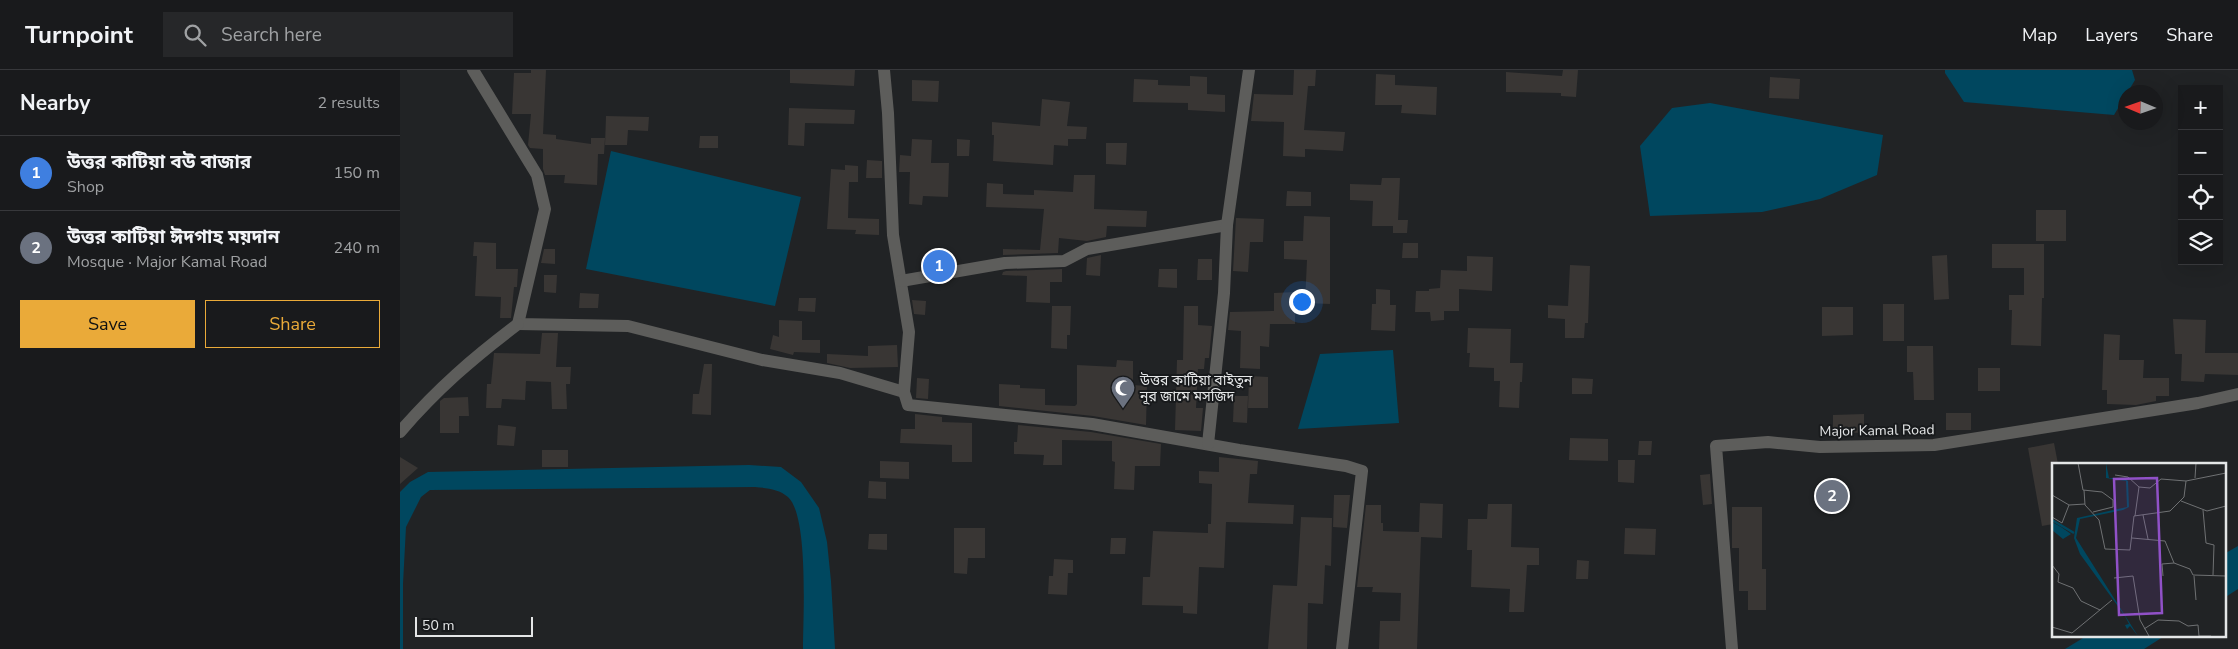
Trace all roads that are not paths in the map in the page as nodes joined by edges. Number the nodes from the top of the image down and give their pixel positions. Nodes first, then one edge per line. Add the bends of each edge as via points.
1 (473, 70) edge
2 (884, 70) edge
3 (1249, 70) edge
4 (1227, 225) junction
5 (901, 281) junction
6 (518, 324) junction
7 (904, 392) junction
8 (2238, 394) edge
9 (400, 432) edge
10 (1208, 444) junction
11 (1342, 649) edge
12 (1732, 649) edge

1 - 6 street via 538,175 545,209
2 - 5 street via 893,235
3 - 4 street
4 - 5 street via 1087,249 1064,261 1005,263
4 - 10 street via 1224,293
5 - 7 street via 909,332
6 - 7 street via 628,326 762,360 840,373
6 - 9 street via 470,361 427,401
7 - 10 street via 908,405 1092,424
8 - 12 street, Major Kamal Road via 1934,445 1820,448 1768,442 1716,446
10 - 11 street via 1362,471

